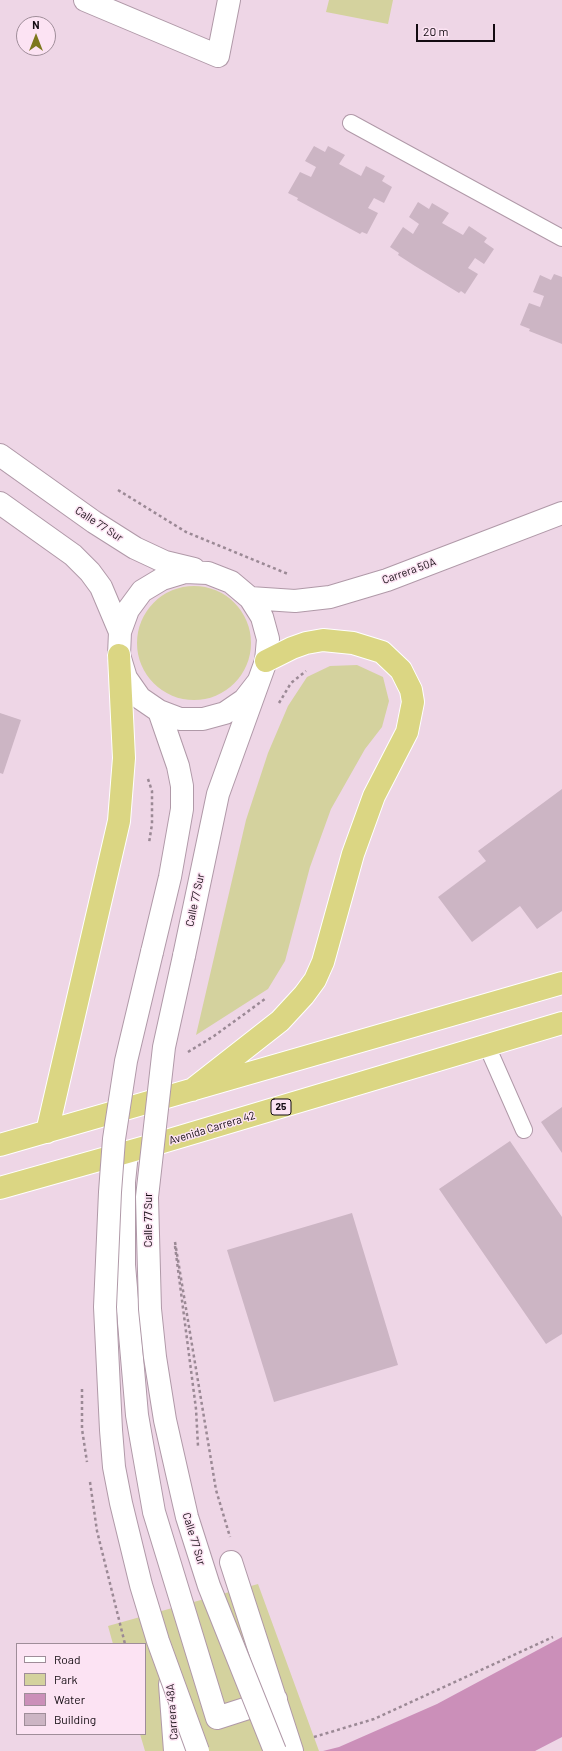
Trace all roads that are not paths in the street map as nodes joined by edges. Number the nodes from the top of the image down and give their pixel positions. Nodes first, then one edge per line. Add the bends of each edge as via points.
1 (85, 0) edge
2 (229, 0) edge
3 (351, 123) dead end
4 (562, 238) edge
5 (0, 454) edge
6 (0, 503) edge
7 (562, 513) edge
8 (208, 573) junction
9 (250, 598) junction
10 (120, 632) junction
11 (119, 655) junction
12 (266, 661) junction
13 (258, 682) junction
14 (159, 712) junction
15 (562, 984) edge
16 (562, 1023) edge
17 (487, 1046) junction
18 (192, 1090) junction
19 (524, 1130) dead end
20 (47, 1132) junction
21 (0, 1145) edge
22 (127, 1153) junction
23 (0, 1188) edge
24 (231, 1562) road end
25 (169, 1673) junction
26 (276, 1699) junction
27 (286, 1749) edge
28 (175, 1751) edge
29 (198, 1751) edge

1 - 2 street via 218,56
3 - 4 lane
5 - 8 street, Calle 77 Sur via 94,522 135,548 165,562
6 - 10 street via 73,555 90,572 101,587
7 - 9 street, Carrera 50A via 387,580 330,597 295,601
8 - 9 street, Calle 77 Sur via 231,582
8 - 10 street via 185,572 162,578 142,591 128,610
9 - 12 street, Calle 77 Sur via 262,617 268,639
10 - 11 street
11 - 14 street via 126,678 140,698
11 - 20 highway via 124,758 119,821
12 - 13 street, Calle 77 Sur
12 - 18 highway via 306,644 323,640 353,643 382,652 401,670 411,690 413,702 407,732 374,796 353,854 323,962 315,980 280,1020
13 - 14 street via 244,700 225,713 203,719 180,719
13 - 27 street, Calle 77 Sur, bridge via 218,794 164,1047 147,1197 150,1309 155,1358 165,1420 187,1517 209,1586
14 - 25 street, bridge via 178,766 182,786 182,809 170,877 126,1062 114,1139 105,1307 114,1467 141,1585
15 - 18 highway
16 - 17 highway, Avenida Carrera 42 / 25
17 - 19 lane
17 - 22 highway, Avenida Carrera 42 / 25
18 - 20 highway
20 - 21 highway
22 - 23 highway, Avenida Carrera 42 / 25
22 - 26 street via 124,1182 124,1266 137,1415 154,1512 217,1718
24 - 26 street
25 - 28 street, Carrera 48A
25 - 29 street, bridge
26 - 27 street

